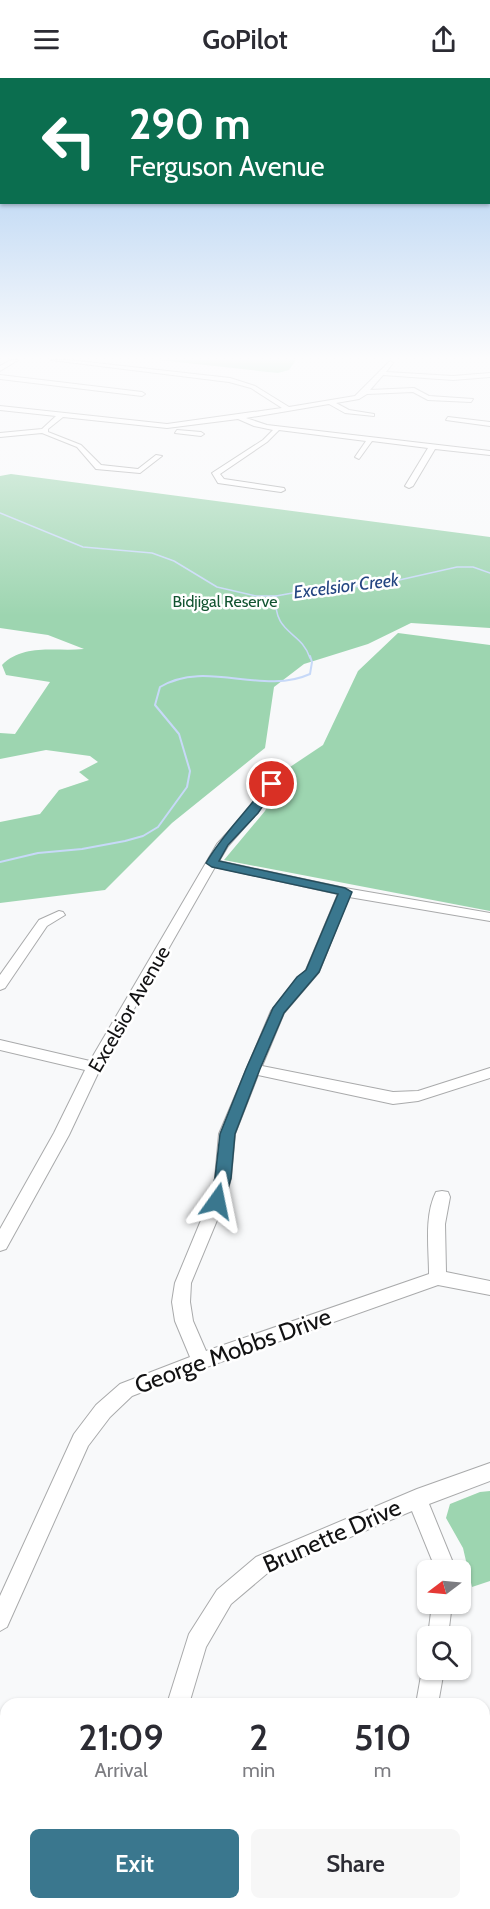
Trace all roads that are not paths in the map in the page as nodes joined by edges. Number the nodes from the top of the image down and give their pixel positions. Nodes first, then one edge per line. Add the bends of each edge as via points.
1 (77, 445) edge
2 (258, 445) edge
3 (366, 445) edge
4 (418, 445) edge
5 (432, 447) junction
6 (490, 453) edge
7 (158, 456) dead end
8 (359, 457) dead end
9 (409, 486) dead end
10 (281, 490) dead end
11 (272, 784) dead end
12 (212, 863) junction
13 (345, 892) junction
14 (59, 915) dead end
15 (490, 917) edge
16 (0, 985) edge
17 (0, 1044) edge
18 (93, 1067) junction
19 (253, 1069) junction
20 (490, 1072) edge
21 (441, 1197) dead end
22 (0, 1244) edge
23 (438, 1278) junction
24 (490, 1288) edge
25 (201, 1361) junction
26 (490, 1472) edge
27 (417, 1499) junction
28 (442, 1560) edge
29 (0, 1620) edge
30 (432, 1680) edge
31 (180, 1698) edge
32 (429, 1698) edge

1 - 7 street via 99,466 140,471
2 - 10 street via 216,473 221,481
3 - 8 street
4 - 5 street
5 - 6 street
5 - 9 street
11 - 12 street, Excelsior Avenue
12 - 13 street
12 - 18 street, Excelsior Avenue
13 - 15 street
13 - 19 street via 312,972 278,1011
14 - 16 street via 43,923
17 - 18 street
18 - 22 street, Excelsior Avenue via 61,1135
19 - 20 street via 393,1098 418,1096
19 - 25 street via 227,1134 217,1201 183,1283 184,1321
21 - 23 street
23 - 24 street
23 - 25 street, George Mobbs Drive
25 - 29 street, George Mobbs Drive via 126,1390 103,1411 81,1440
26 - 27 street, Brunette Drive
27 - 28 street
27 - 31 street, Brunette Drive via 263,1564 224,1598 197,1642
30 - 32 street

